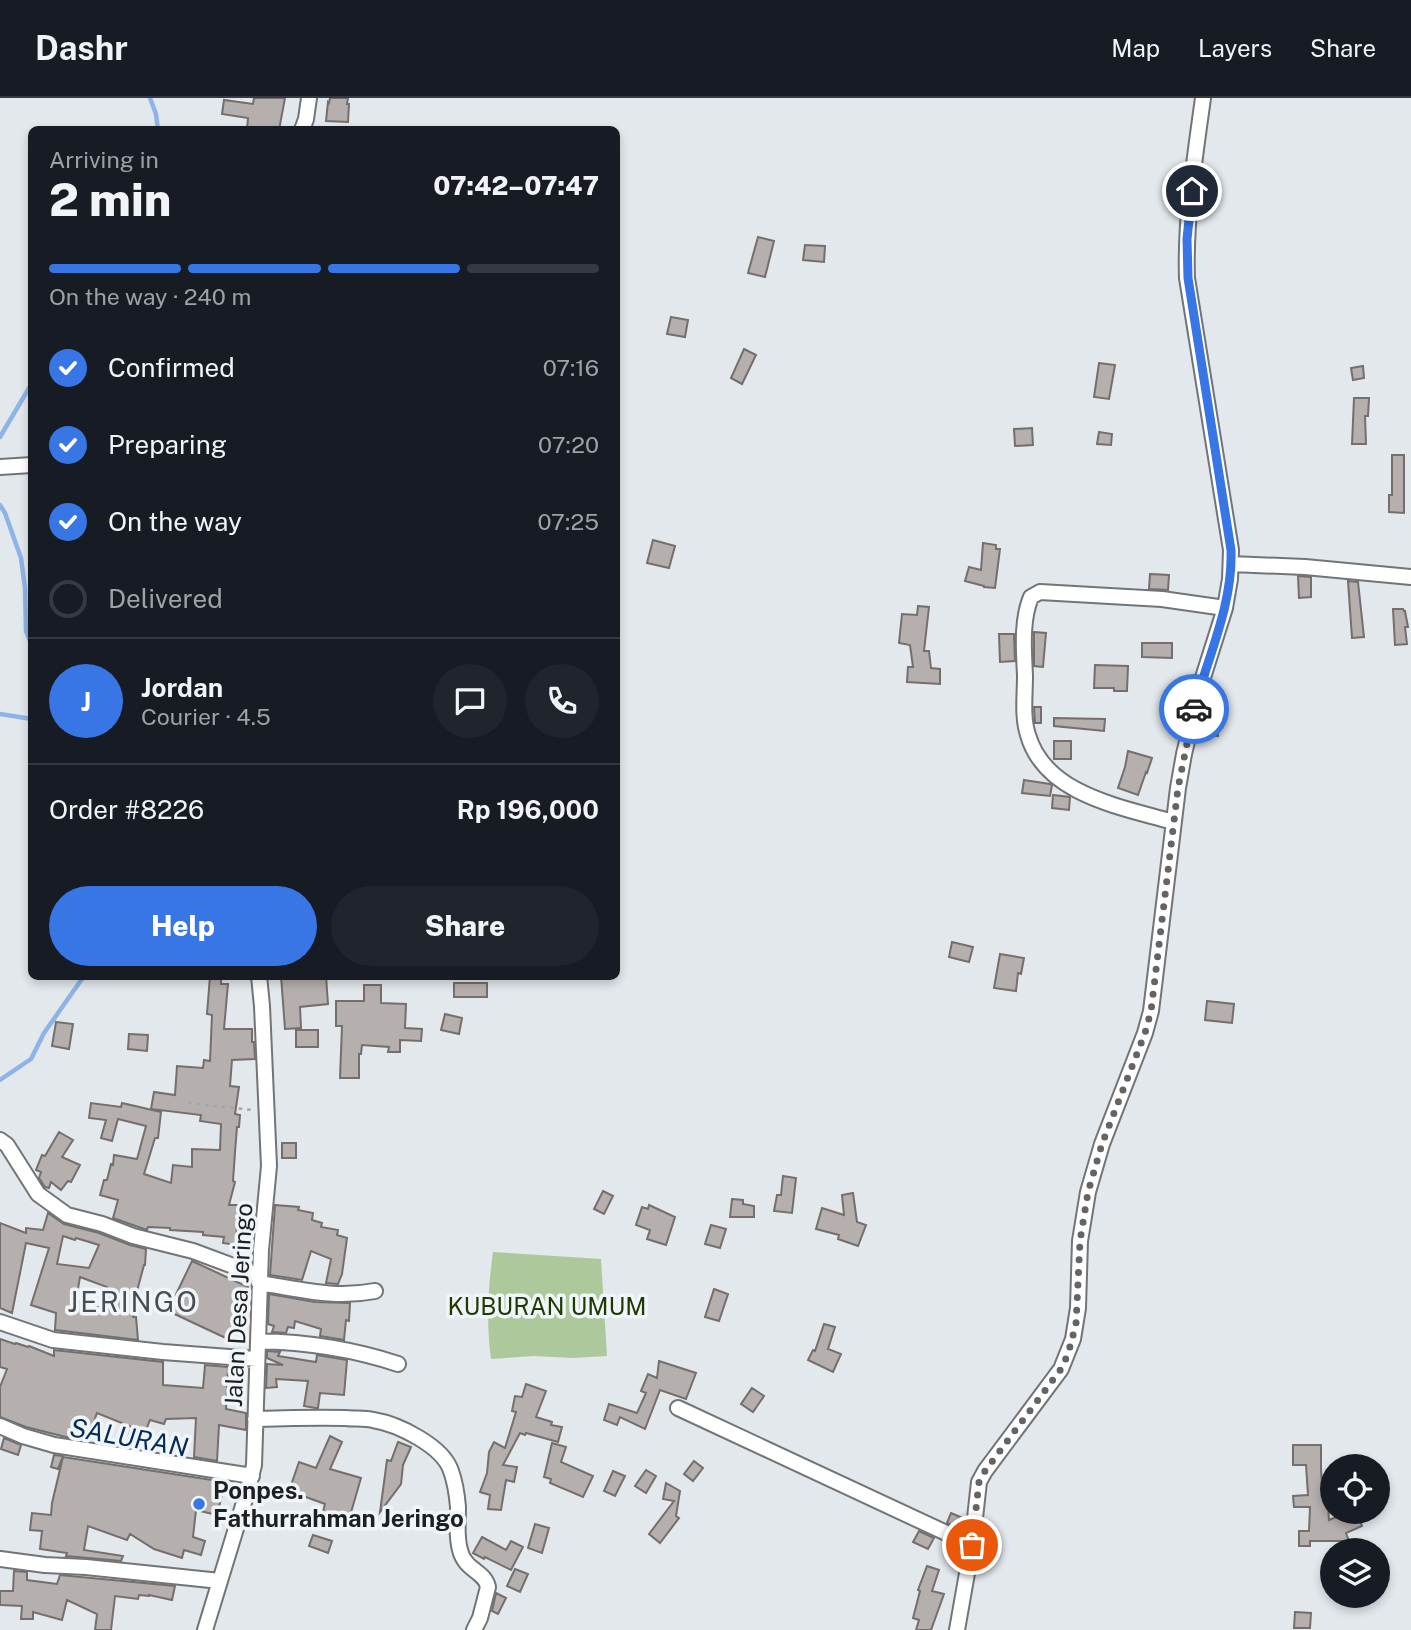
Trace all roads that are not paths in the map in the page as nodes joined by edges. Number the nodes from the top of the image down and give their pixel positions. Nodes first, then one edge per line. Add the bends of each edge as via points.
1 (309, 98) edge
2 (1203, 98) edge
3 (303, 126) edge
4 (28, 464) edge
5 (0, 467) edge
6 (1231, 564) junction
7 (1411, 577) edge
8 (1225, 608) junction
9 (1173, 822) junction
10 (259, 980) edge
11 (0, 1140) edge
12 (260, 1280) junction
13 (375, 1291) dead end
14 (0, 1322) edge
15 (258, 1340) junction
16 (257, 1359) junction
17 (398, 1364) dead end
18 (678, 1408) dead end
19 (255, 1419) junction
20 (0, 1426) edge
21 (252, 1476) junction
22 (972, 1545) junction
23 (0, 1559) edge
24 (220, 1581) junction
25 (205, 1630) edge
26 (474, 1630) edge
27 (957, 1630) edge

1 - 3 street
2 - 6 street via 1187,239 1188,278
4 - 5 street
6 - 7 street
6 - 8 street
8 - 9 street via 1191,721
8 - 9 street via 1162,599 1040,592 1028,603 1025,717 1034,748 1048,768 1077,791
9 - 22 street via 1151,1011 1088,1192 1073,1339 1061,1369 979,1482
10 - 12 street, Jalan Desa Jeringo via 269,1166
11 - 12 street via 38,1194 67,1215 193,1251
12 - 13 street via 328,1294
12 - 15 street, Jalan Desa Jeringo
14 - 16 street via 53,1340
15 - 16 street, Jalan Desa Jeringo
15 - 17 street via 354,1352
16 - 19 street, Jalan Desa Jeringo
18 - 22 street
19 - 21 street, Jalan Desa Jeringo
19 - 26 street via 374,1420 411,1434 443,1455 455,1487 461,1555 468,1567 487,1581
20 - 21 street via 54,1445
21 - 24 street, Jalan Desa Jeringo
22 - 27 street
23 - 24 street
24 - 25 street, Jalan Desa Jeringo

